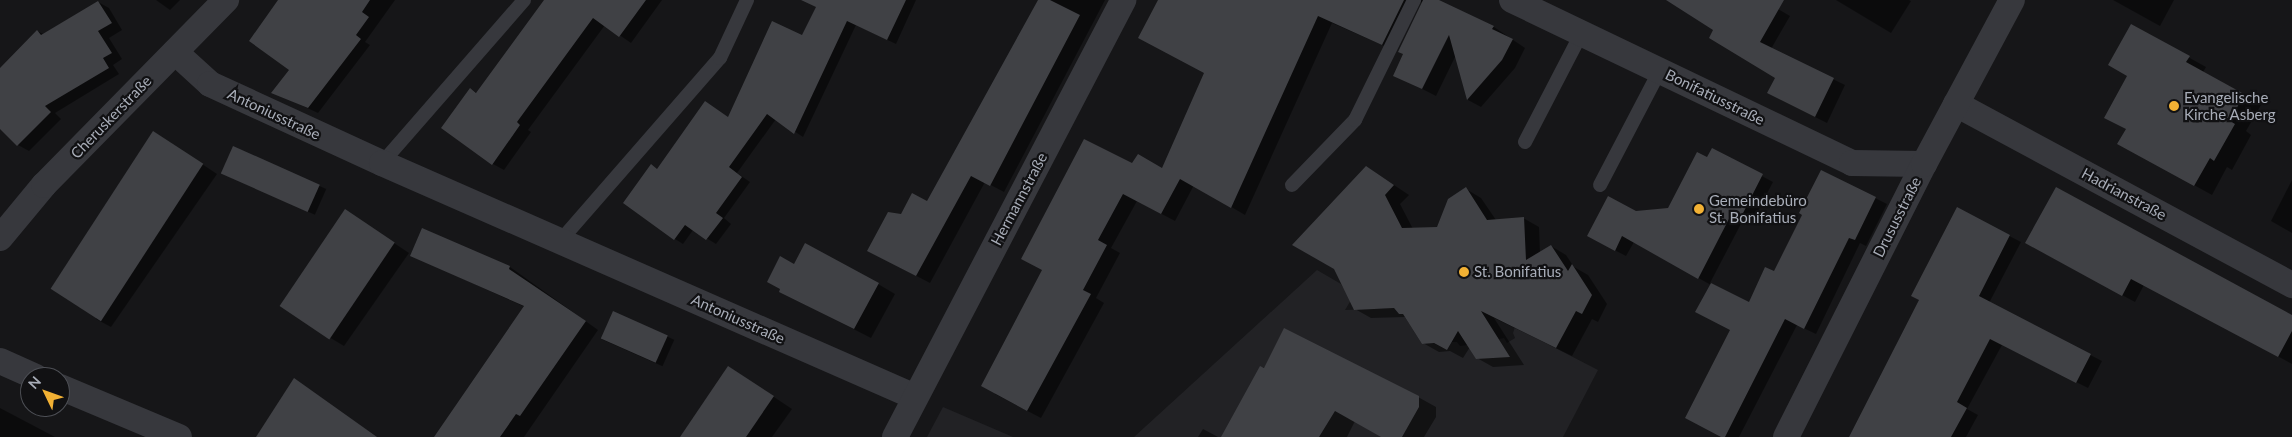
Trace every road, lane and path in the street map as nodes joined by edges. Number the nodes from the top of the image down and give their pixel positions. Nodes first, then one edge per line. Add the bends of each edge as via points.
1 (226, 0) edge
2 (524, 0) edge
3 (747, 0) edge
4 (1123, 0) edge
5 (1414, 0) edge
6 (1512, 0) edge
7 (2012, 0) edge
8 (1582, 32) junction
9 (175, 52) junction
10 (1660, 70) junction
11 (1956, 104) junction
12 (1525, 142) dead end
13 (382, 163) junction
14 (1924, 164) junction
15 (1292, 185) dead end
16 (1600, 185) dead end
17 (0, 238) edge
18 (561, 240) junction
19 (2292, 285) edge
20 (0, 361) edge
21 (20, 370) edge
22 (70, 391) edge
23 (915, 397) junction
24 (179, 437) edge
25 (895, 437) edge
26 (1786, 437) edge

1 - 9 street, Cheruskerstraße
2 - 13 lane
3 - 18 lane via 720,58
4 - 23 street, Hermannstraße
5 - 15 lane via 1355,120
6 - 8 street, Bonifatiusstraße
7 - 11 street, Drususstraße
8 - 10 street, Bonifatiusstraße
8 - 12 lane
9 - 13 street, Antoniusstraße via 210,84
9 - 17 street, Cheruskerstraße via 44,185
10 - 14 street, Bonifatiusstraße via 1852,163
10 - 16 lane
11 - 14 street, Drususstraße
11 - 19 street, Hadrianstraße
13 - 18 street, Antoniusstraße
14 - 26 street, Drususstraße
18 - 23 street, Antoniusstraße
20 - 21 street
22 - 24 street
23 - 25 street, Hermannstraße

